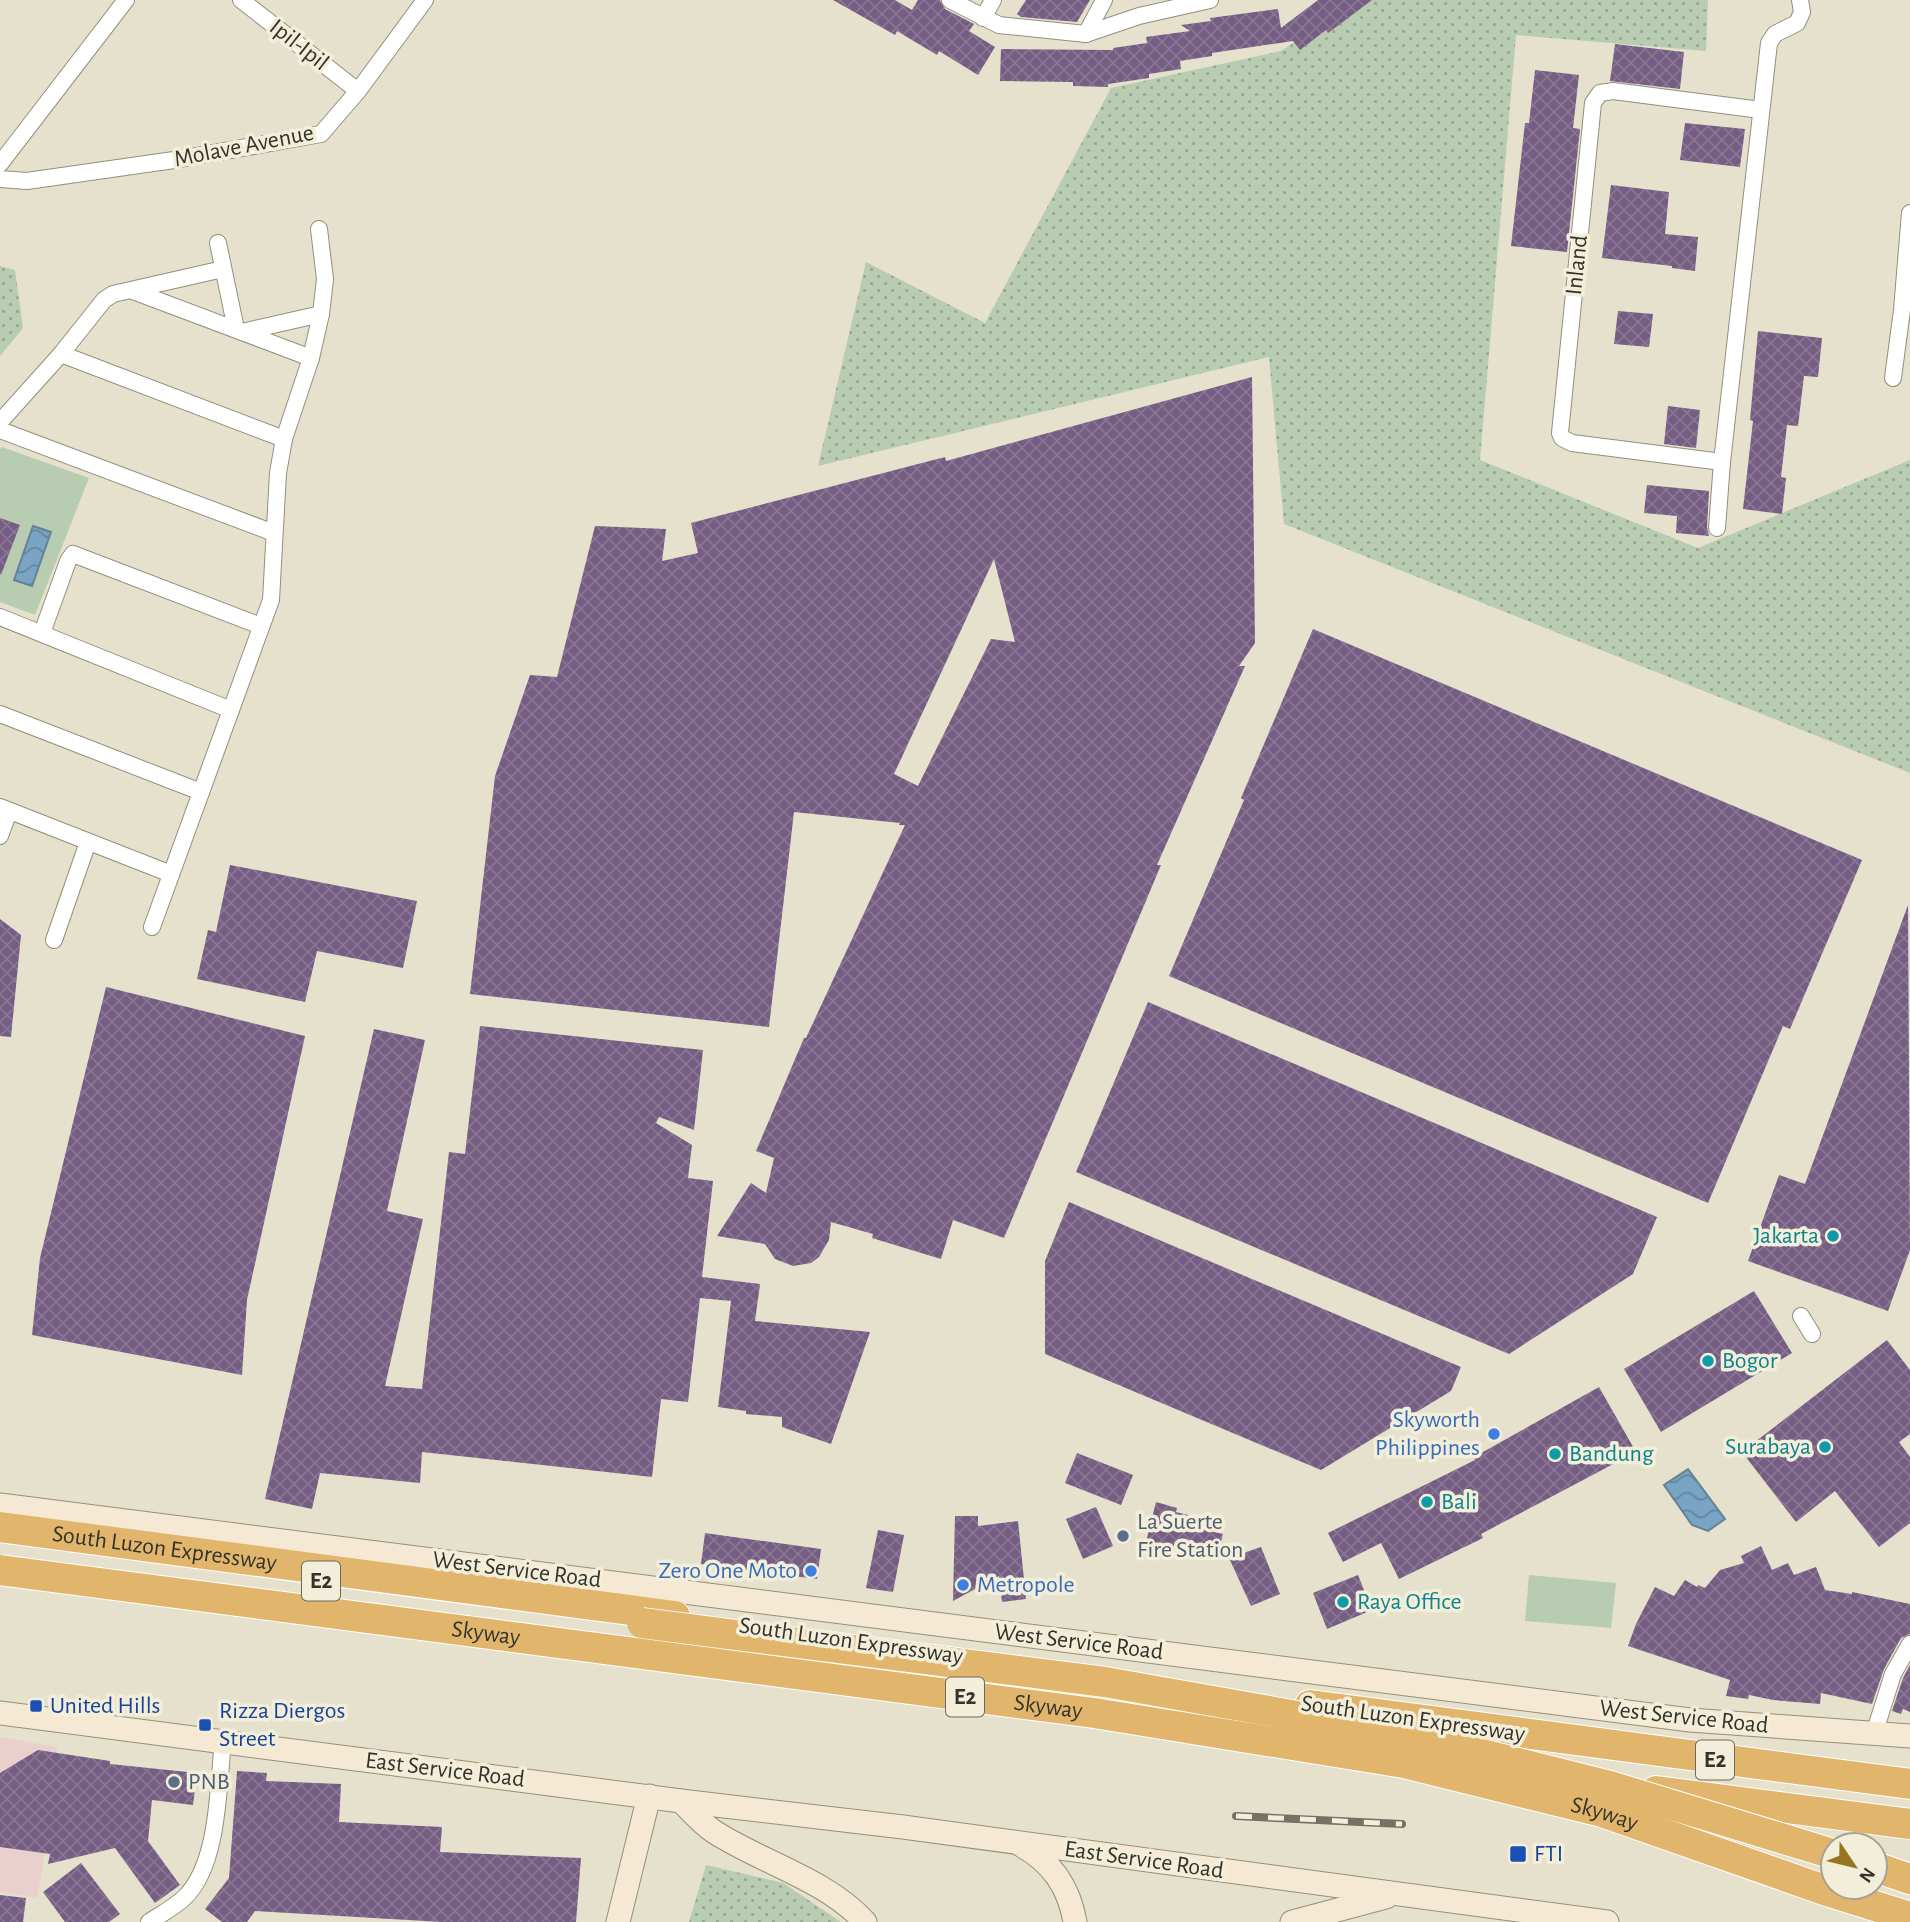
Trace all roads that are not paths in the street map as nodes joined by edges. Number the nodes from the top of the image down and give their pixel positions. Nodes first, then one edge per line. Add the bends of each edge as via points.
1 (126, 0) edge
2 (241, 0) edge
3 (425, 0) edge
4 (950, 0) edge
5 (993, 0) edge
6 (1104, 0) edge
7 (1210, 0) edge
8 (1800, 0) edge
9 (983, 18) junction
10 (1086, 34) junction
11 (358, 91) junction
12 (1761, 110) junction
13 (0, 164) edge
14 (0, 179) edge
15 (1910, 213) edge
16 (319, 229) dead end
17 (218, 243) dead end
18 (223, 269) junction
19 (133, 290) junction
20 (321, 314) junction
21 (239, 331) junction
22 (61, 354) junction
23 (311, 358) junction
24 (1893, 378) dead end
25 (0, 422) edge
26 (0, 430) edge
27 (284, 439) junction
28 (1721, 462) junction
29 (1717, 528) dead end
30 (274, 533) junction
31 (0, 617) edge
32 (261, 626) junction
33 (42, 633) junction
34 (231, 710) junction
35 (0, 713) edge
36 (201, 792) junction
37 (5, 809) edge
38 (0, 836) edge
39 (88, 842) junction
40 (172, 874) junction
41 (152, 927) dead end
42 (54, 940) dead end
43 (1801, 1316) dead end
44 (1812, 1334) dead end
45 (0, 1505) edge
46 (0, 1527) edge
47 (0, 1538) edge
48 (0, 1570) edge
49 (0, 1577) edge
50 (1910, 1644) edge
51 (0, 1713) edge
52 (1874, 1734) junction
53 (1910, 1736) edge
54 (223, 1741) junction
55 (1579, 1782) junction
56 (1910, 1784) edge
57 (649, 1797) junction
58 (681, 1801) junction
59 (1910, 1824) edge
60 (1013, 1842) junction
61 (1910, 1843) edge
62 (1819, 1850) edge
63 (1889, 1872) edge
64 (1910, 1879) edge
65 (1400, 1894) junction
66 (1910, 1917) edge
67 (149, 1922) edge
68 (618, 1922) edge
69 (865, 1922) edge
70 (1075, 1922) edge
71 (1292, 1922) edge
72 (1607, 1922) edge

1 - 13 street
2 - 11 street, Ipil-Ipil
3 - 11 street, Molave Avenue
4 - 9 street
5 - 9 street
6 - 10 street
7 - 10 street
8 - 12 street via 1802,12 1797,23 1775,34 1769,43
9 - 10 street via 999,25
11 - 14 street, Molave Avenue via 326,130 315,136 27,181
12 - 28 street
12 - 28 street, Inland via 1613,91 1600,93 1593,103 1560,433 1572,443
15 - 24 street
16 - 20 street via 325,279
17 - 18 street
18 - 19 street
18 - 21 street
19 - 21 street
19 - 22 street via 104,300
20 - 21 street
20 - 23 street
21 - 23 street
22 - 25 street
22 - 27 street
23 - 27 street
26 - 30 street
27 - 30 street
28 - 29 street
30 - 32 street via 271,600
31 - 33 street
32 - 33 street via 73,554
32 - 34 street
33 - 34 street
34 - 36 street
35 - 36 street
36 - 40 street
37 - 38 street
37 - 39 street
39 - 40 street
39 - 42 street
40 - 41 street
43 - 44 street
45 - 52 main road, West Service Road via 1509,1698 1690,1720
46 - 56 highway, South Luzon Expressway / E2
47 - 62 highway, Skyway / E2, bridge via 1131,1687 1410,1736 1610,1786
48 - 66 highway, Skyway / E2, bridge via 1094,1713 1404,1763 1602,1812
49 - 55 highway, South Luzon Expressway / E2
50 - 52 street via 1893,1674
51 - 54 main road, East Service Road
52 - 53 main road, West Service Road
54 - 57 main road, East Service Road
54 - 67 street via 210,1853 185,1897
55 - 59 highway, South Luzon Expressway / E2
55 - 61 highway
57 - 58 main road, East Service Road
57 - 68 main road
58 - 60 main road, East Service Road
58 - 69 main road via 710,1829 827,1892
60 - 65 main road, East Service Road
60 - 70 main road via 1040,1858 1058,1876
63 - 64 highway
65 - 71 main road
65 - 72 main road, East Service Road

